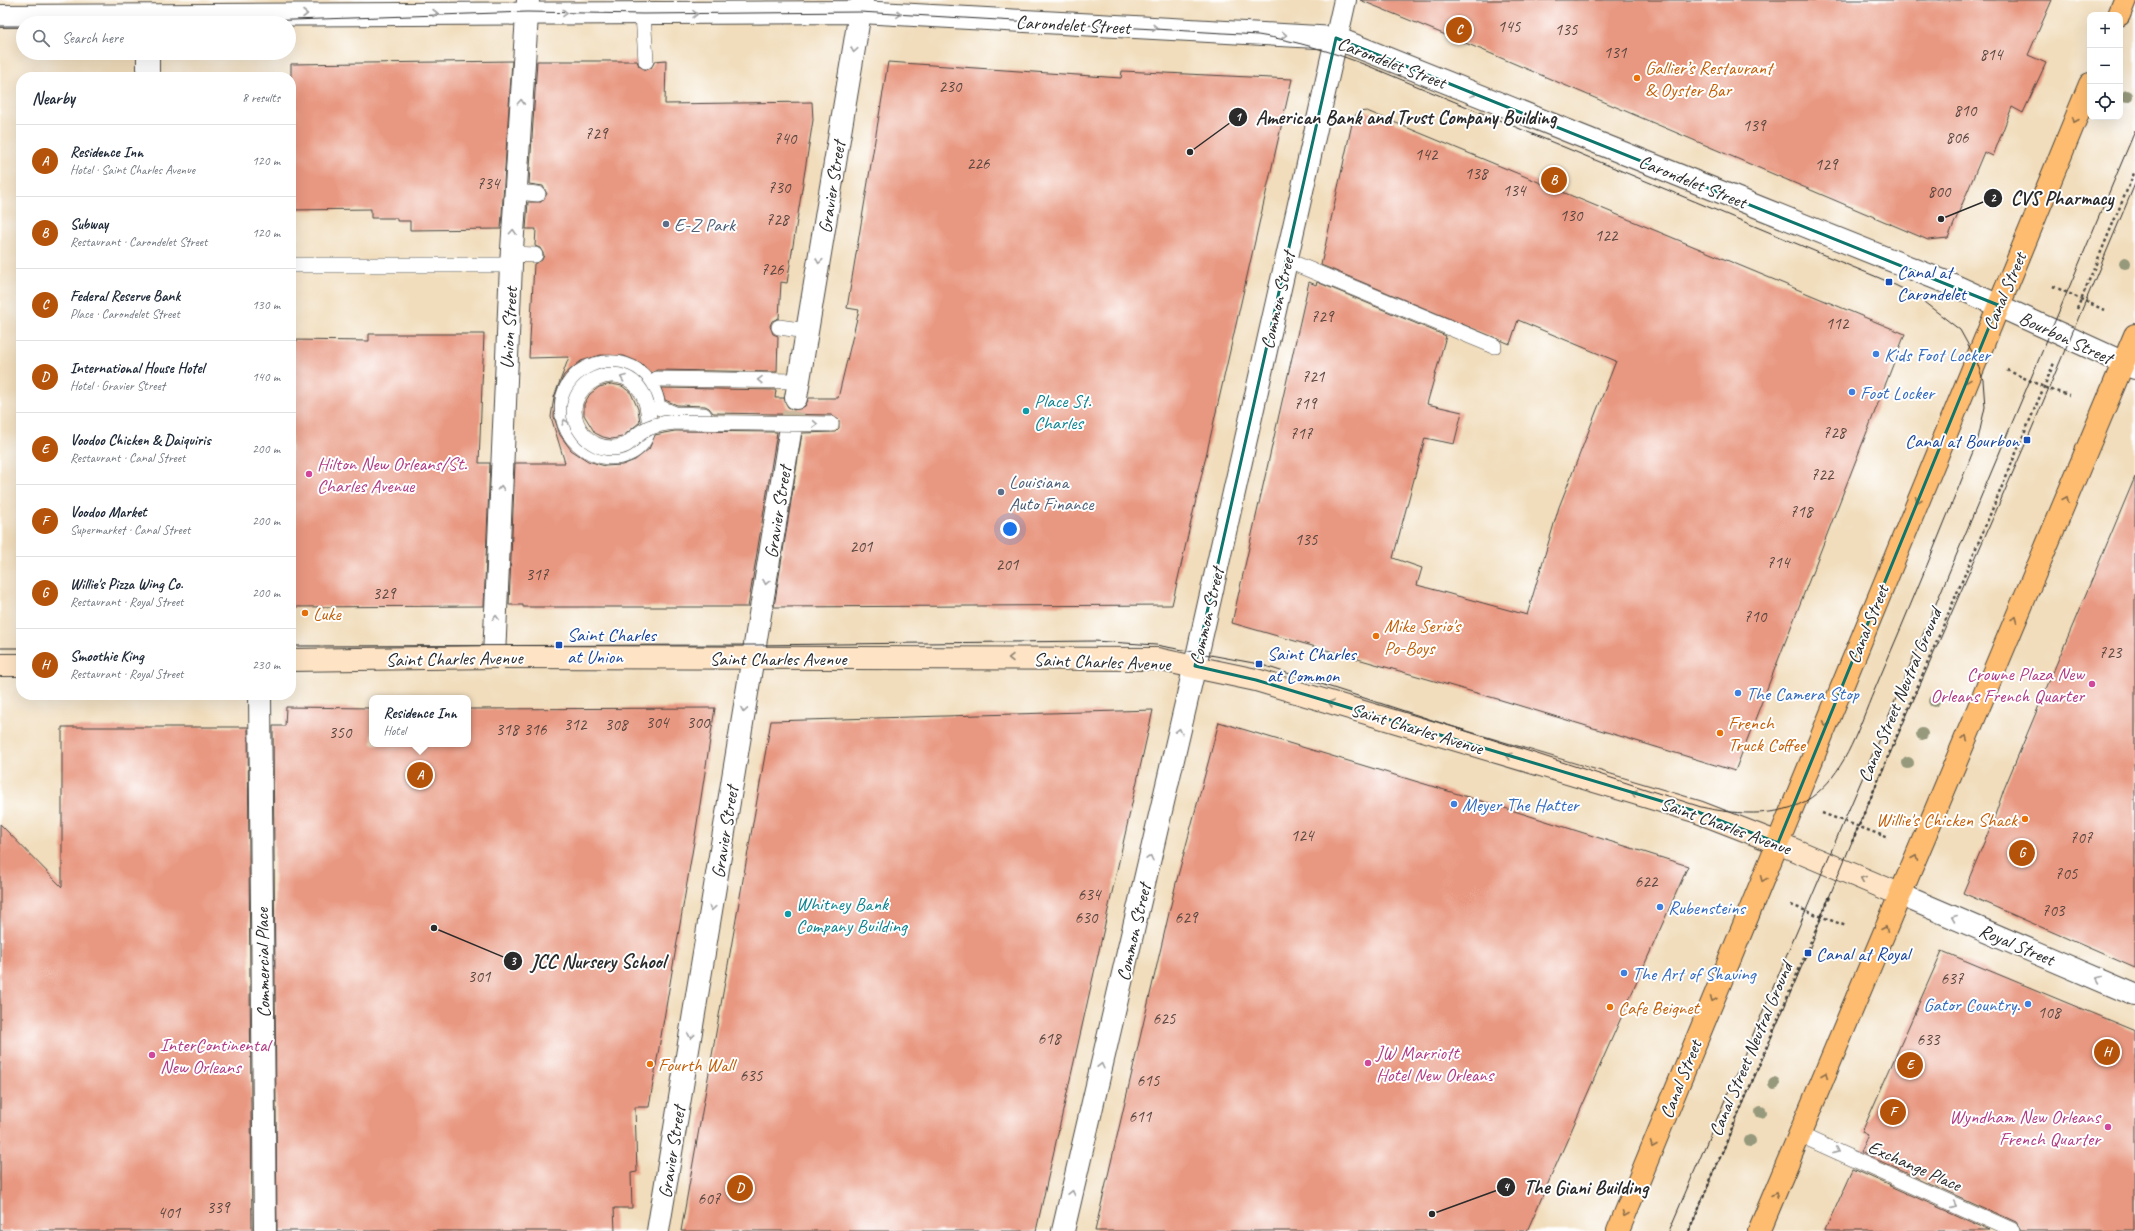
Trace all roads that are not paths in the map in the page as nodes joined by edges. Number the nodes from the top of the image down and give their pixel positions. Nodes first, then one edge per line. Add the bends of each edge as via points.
1 (1345, 0) edge
2 (2125, 0) edge
3 (527, 6) edge
4 (861, 6) edge
5 (2120, 12) edge
6 (148, 13) edge
7 (643, 14) junction
8 (0, 16) edge
9 (1336, 38) junction
10 (148, 60) edge
11 (646, 61) dead end
12 (148, 72) edge
13 (2087, 91) edge
14 (516, 192) junction
15 (538, 194) dead end
16 (535, 255) dead end
17 (511, 259) junction
18 (1286, 260) junction
19 (296, 266) edge
20 (1998, 305) junction
21 (779, 327) dead end
22 (807, 330) junction
23 (2135, 335) edge
24 (1494, 346) dead end
25 (2129, 366) edge
26 (657, 379) dead end
27 (652, 407) junction
28 (794, 407) junction
29 (831, 424) dead end
30 (494, 657) junction
31 (753, 658) junction
32 (296, 660) edge
33 (0, 665) edge
34 (16, 665) edge
35 (1195, 666) junction
36 (260, 700) edge
37 (1778, 843) junction
38 (1899, 894) junction
39 (2135, 995) edge
40 (1800, 1135) junction
41 (265, 1231) edge
42 (658, 1231) edge
43 (1063, 1231) edge
44 (1618, 1231) edge
45 (1759, 1231) edge
46 (2013, 1231) edge

1 - 9 street, Common Street
2 - 5 main road
6 -> 3 street, Carondelet Street
3 -> 7 street, Carondelet Street
14 -> 3 street, Union Street
7 -> 4 street, Carondelet Street
4 -> 9 street, Carondelet Street
4 -> 22 street, Gravier Street
6 - 8 street, Carondelet Street
7 - 11 lane
9 - 18 street, Common Street
9 -> 20 street, Carondelet Street via 1905,265
10 - 12 street
13 -> 20 main road, Canal Street
14 - 15 lane
17 -> 14 street, Union Street
16 - 17 lane
17 - 19 lane
30 -> 17 street, Union Street
18 - 24 lane
18 - 35 street, Common Street
20 - 25 street, Bourbon Street
20 -> 37 main road, Canal Street
21 - 22 lane
22 - 28 street, Gravier Street
23 - 25 main road
38 -> 25 main road
28 -> 26 lane
27 -> 27 lane, bridge via 650,426 642,445 628,454 616,457 592,454 580,446 566,426 562,407 568,387 574,378 584,369 608,362 620,363 639,372 652,387
27 - 28 lane via 675,414
27 -> 29 lane, bridge via 633,382 624,377 605,375 592,380 582,388 576,398 575,419 578,428 593,443 613,448 631,442 642,431 675,422
28 -> 31 street, Gravier Street
30 - 31 street, Saint Charles Avenue
30 - 32 street, Saint Charles Avenue
35 -> 31 street, Saint Charles Avenue via 1157,659
31 -> 42 street, Gravier Street
33 - 34 street
37 -> 35 street, Saint Charles Avenue via 1698,812 1256,680
43 -> 35 street, Common Street
36 - 41 street, Commercial Place
38 -> 37 street, Saint Charles Avenue
37 -> 44 main road, Canal Street
39 -> 38 street, Royal Street
40 -> 38 main road
45 -> 40 main road
40 -> 46 lane, Exchange Place

